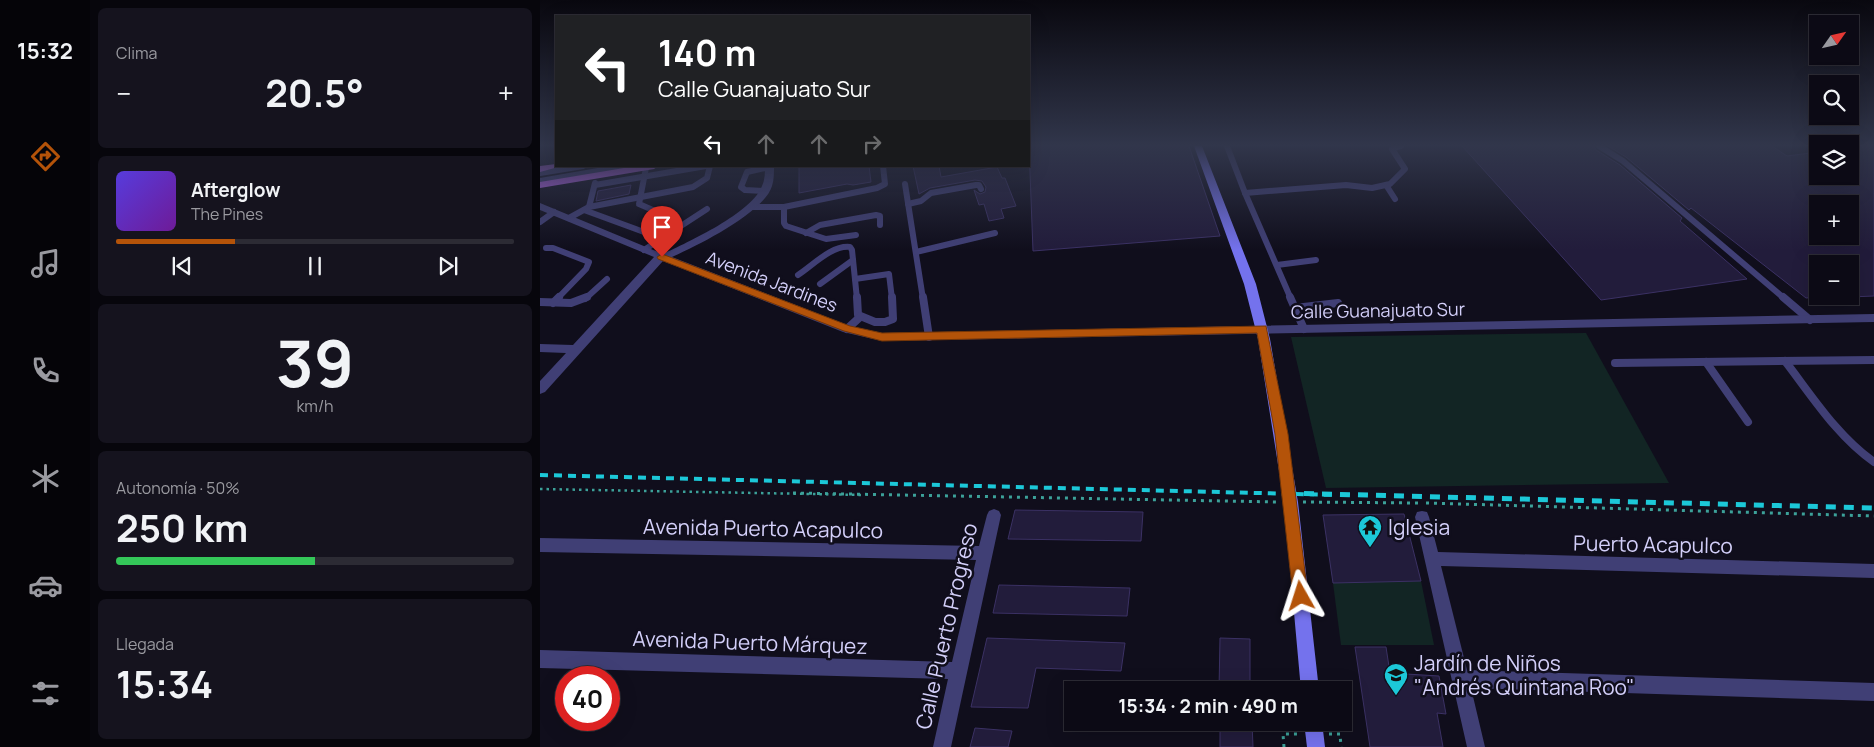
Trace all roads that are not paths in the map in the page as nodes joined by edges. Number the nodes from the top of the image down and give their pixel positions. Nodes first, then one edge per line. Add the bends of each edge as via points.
1 (596, 181) joint
2 (645, 181) edge
3 (703, 181) edge
4 (743, 181) edge
5 (769, 181) edge
6 (886, 181) edge
7 (1211, 181) edge
8 (1240, 181) edge
9 (1390, 181) edge
10 (1646, 181) edge
11 (905, 184) dead end
12 (540, 185) edge
13 (1386, 185) junction
14 (981, 189) dead end
15 (764, 191) junction
16 (1245, 193) junction
17 (639, 198) junction
18 (1395, 199) dead end
19 (908, 204) junction
20 (540, 206) edge
21 (751, 207) junction
22 (784, 207) junction
23 (586, 209) junction
24 (707, 209) dead end
25 (554, 212) junction
26 (569, 218) junction
27 (540, 222) edge
28 (880, 225) dead end
29 (806, 233) junction
30 (995, 233) dead end
31 (856, 235) dead end
32 (546, 248) dead end
33 (644, 250) junction
34 (916, 252) junction
35 (662, 257) junction
36 (853, 260) junction
37 (1316, 260) dead end
38 (1277, 265) junction
39 (798, 276) dead end
40 (607, 279) dead end
41 (855, 279) junction
42 (820, 284) dead end
43 (540, 302) edge
44 (553, 303) junction
45 (1338, 303) dead end
46 (1295, 308) junction
47 (860, 317) junction
48 (1874, 318) edge
49 (1810, 320) junction
50 (848, 329) junction
51 (1262, 329) junction
52 (1304, 329) junction
53 (882, 337) joint
54 (930, 337) junction
55 (540, 348) edge
56 (577, 349) junction
57 (1874, 360) edge
58 (1785, 361) junction
59 (1706, 362) junction
60 (1614, 363) dead end
61 (540, 390) edge
62 (1748, 422) dead end
63 (1874, 462) edge
64 (994, 515) dead end
65 (1422, 517) dead end
66 (540, 545) edge
67 (986, 553) junction
68 (1432, 559) junction
69 (1874, 571) edge
70 (540, 658) edge
71 (959, 671) junction
72 (1460, 680) junction
73 (1309, 681) edge
74 (1874, 692) edge
75 (1314, 731) edge
76 (942, 747) edge
77 (1316, 747) edge
78 (1476, 747) edge

1 - 12 main road
1 - 23 lane
2 - 17 lane
3 - 17 lane via 693,187
4 - 15 lane via 741,187 745,190
5 - 15 street
6 - 22 lane via 881,187
7 - 51 street via 1250,284
8 - 16 lane
9 - 13 lane
10 - 49 lane
11 - 19 lane
13 - 16 lane via 1371,188 1348,184
13 - 18 lane
14 - 19 lane via 977,185 931,193
15 - 21 street
16 - 38 lane
17 - 23 lane
17 - 23 lane via 640,206 669,220 644,232
19 - 34 lane
20 - 25 street, Avenida Jardines
21 - 22 lane
21 - 35 street via 704,239
22 - 29 lane via 785,225
23 - 26 lane
24 - 33 lane
25 - 26 street, Avenida Jardines
25 - 27 lane
26 - 33 street, Avenida Jardines
28 - 29 lane via 880,216 876,215 817,226
29 - 31 lane via 827,239
30 - 34 lane
32 - 44 lane via 589,262
33 - 35 street, Avenida Jardines
34 - 54 lane
35 - 50 street, Avenida Jardines
35 - 56 street
36 - 39 lane via 852,248 842,246
36 - 41 lane
36 - 42 lane
37 - 38 lane
38 - 46 lane
40 - 44 lane via 585,301 570,305
41 - 47 lane
41 - 47 lane via 884,274 890,276 893,319 881,322
43 - 44 lane
45 - 46 lane
46 - 52 lane
47 - 50 lane
48 - 49 street, Calle Guanajuato Sur
49 - 52 street, Calle Guanajuato Sur
50 - 53 street, Avenida Jardines
51 - 52 street, Calle Guanajuato Sur
51 - 54 street, Calle Guanajuato Sur
51 - 73 street via 1282,434
53 - 54 street, Calle Guanajuato Sur
55 - 56 street
56 - 61 street
57 - 58 lane
58 - 59 lane
58 - 63 lane via 1848,441
59 - 60 lane
59 - 62 lane
64 - 67 street, Calle Puerto Progreso
65 - 68 street
66 - 67 street, Avenida Puerto Acapulco
67 - 71 street, Calle Puerto Progreso
68 - 69 street, Puerto Acapulco
68 - 72 street
70 - 71 street, Avenida Puerto Márquez
71 - 76 street, Calle Puerto Progreso
72 - 74 street
72 - 78 street
75 - 77 street

